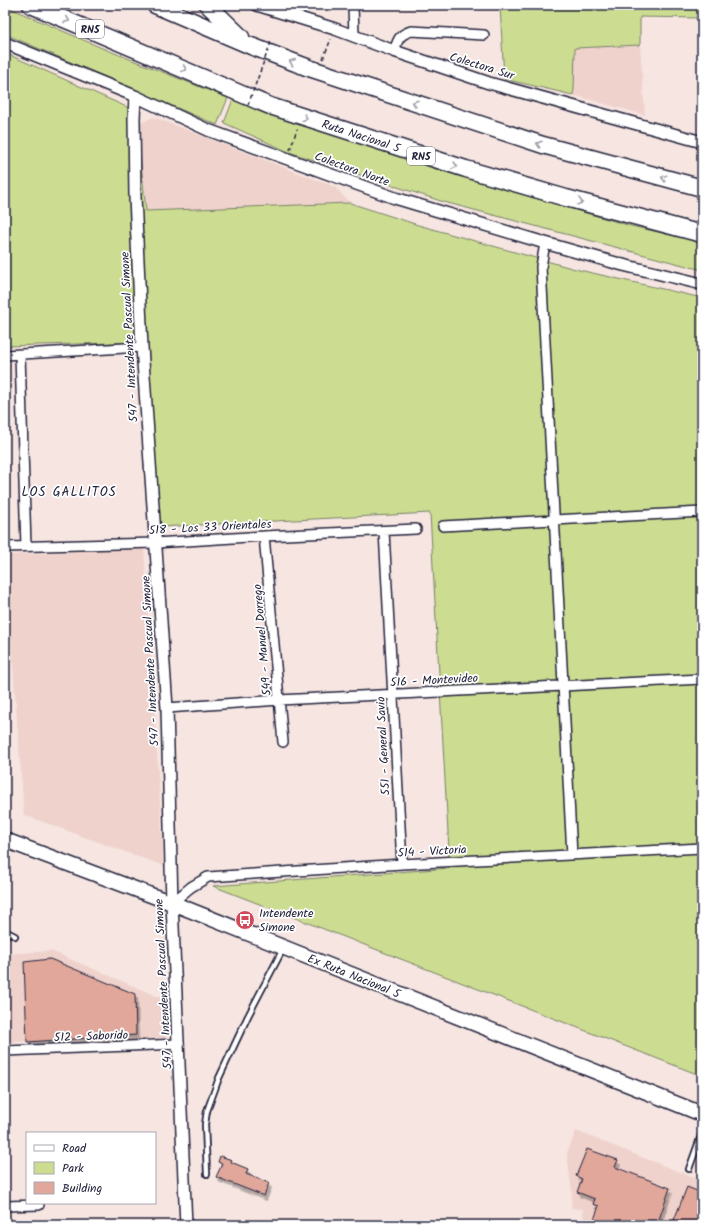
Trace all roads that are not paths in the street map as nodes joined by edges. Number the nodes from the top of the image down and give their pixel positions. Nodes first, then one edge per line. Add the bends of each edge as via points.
1 (31, 5) edge
2 (155, 5) edge
3 (208, 5) edge
4 (257, 5) edge
5 (353, 5) edge
6 (484, 35) dead end
7 (354, 36) junction
8 (5, 43) edge
9 (251, 46) junction
10 (394, 51) junction
11 (135, 96) junction
12 (702, 142) edge
13 (702, 188) edge
14 (702, 234) edge
15 (545, 243) junction
16 (702, 284) edge
17 (142, 347) junction
18 (5, 355) edge
19 (20, 355) junction
20 (702, 512) edge
21 (554, 520) junction
22 (443, 526) dead end
23 (416, 529) dead end
24 (384, 531) junction
25 (264, 536) junction
26 (155, 543) junction
27 (26, 546) junction
28 (5, 547) edge
29 (702, 679) edge
30 (563, 686) junction
31 (392, 694) junction
32 (279, 700) junction
33 (167, 708) junction
34 (283, 742) dead end
35 (5, 840) edge
36 (702, 848) edge
37 (572, 855) junction
38 (402, 864) junction
39 (172, 903) junction
40 (5, 931) edge
41 (15, 936) dead end
42 (284, 948) junction
43 (179, 1044) junction
44 (5, 1051) edge
45 (702, 1114) edge
46 (702, 1133) edge
47 (689, 1169) dead end
48 (207, 1174) dead end
49 (39, 1205) dead end
50 (5, 1206) edge
51 (186, 1225) edge

1 -> 14 highway, Ruta Nacional 5 / RN5 via 270,106 466,169
2 - 9 highway
3 - 9 highway
4 - 7 street, Colectora Sur
5 - 7 street
6 - 10 street via 411,31 402,34
7 - 10 street, Colectora Sur
8 - 11 street, Colectora Norte
13 -> 9 highway via 543,145 309,68
10 - 12 street, Colectora Sur via 489,82
11 - 15 street, Colectora Norte via 208,130 395,198
11 - 17 street, 547 - Intendente Pascual Simone via 135,197
15 - 16 street, Colectora Norte
15 - 21 street via 541,267
17 - 19 street
17 - 26 street, 547 - Intendente Pascual Simone
18 - 19 street
19 - 27 street
20 - 21 street
21 - 22 street
21 - 30 street
23 - 24 street, 518 - Los 33 Orientales
24 - 25 street, 518 - Los 33 Orientales
24 - 31 street, 551 - General Savio
25 - 26 street, 518 - Los 33 Orientales
25 - 32 street, 549 - Manuel Dorrego
26 - 27 street, 518 - Los 33 Orientales
26 - 33 street, 547 - Intendente Pascual Simone
27 - 28 street, 518 - Los 33 Orientales
29 - 30 street, 516 - Montevideo
30 - 31 street, 516 - Montevideo
30 - 37 street
31 - 32 street, 516 - Montevideo
31 - 38 street, 551 - General Savio
32 - 33 street, 516 - Montevideo
32 - 34 street, 549 - Manuel Dorrego
33 - 39 street, 547 - Intendente Pascual Simone
35 - 39 main road, Ex Ruta Nacional 5
36 - 37 street, 514 - Victoria
37 - 38 street, 514 - Victoria
38 - 39 street, 514 - Victoria via 208,877
39 - 42 main road, Ex Ruta Nacional 5
39 - 43 street, 547 - Intendente Pascual Simone
40 - 41 lane
42 - 45 main road, Ex Ruta Nacional 5
42 - 48 lane via 219,1078 207,1111
43 - 44 street, 512 - Saborido
43 - 51 street, 547 - Intendente Pascual Simone
46 - 47 lane
49 - 50 street

